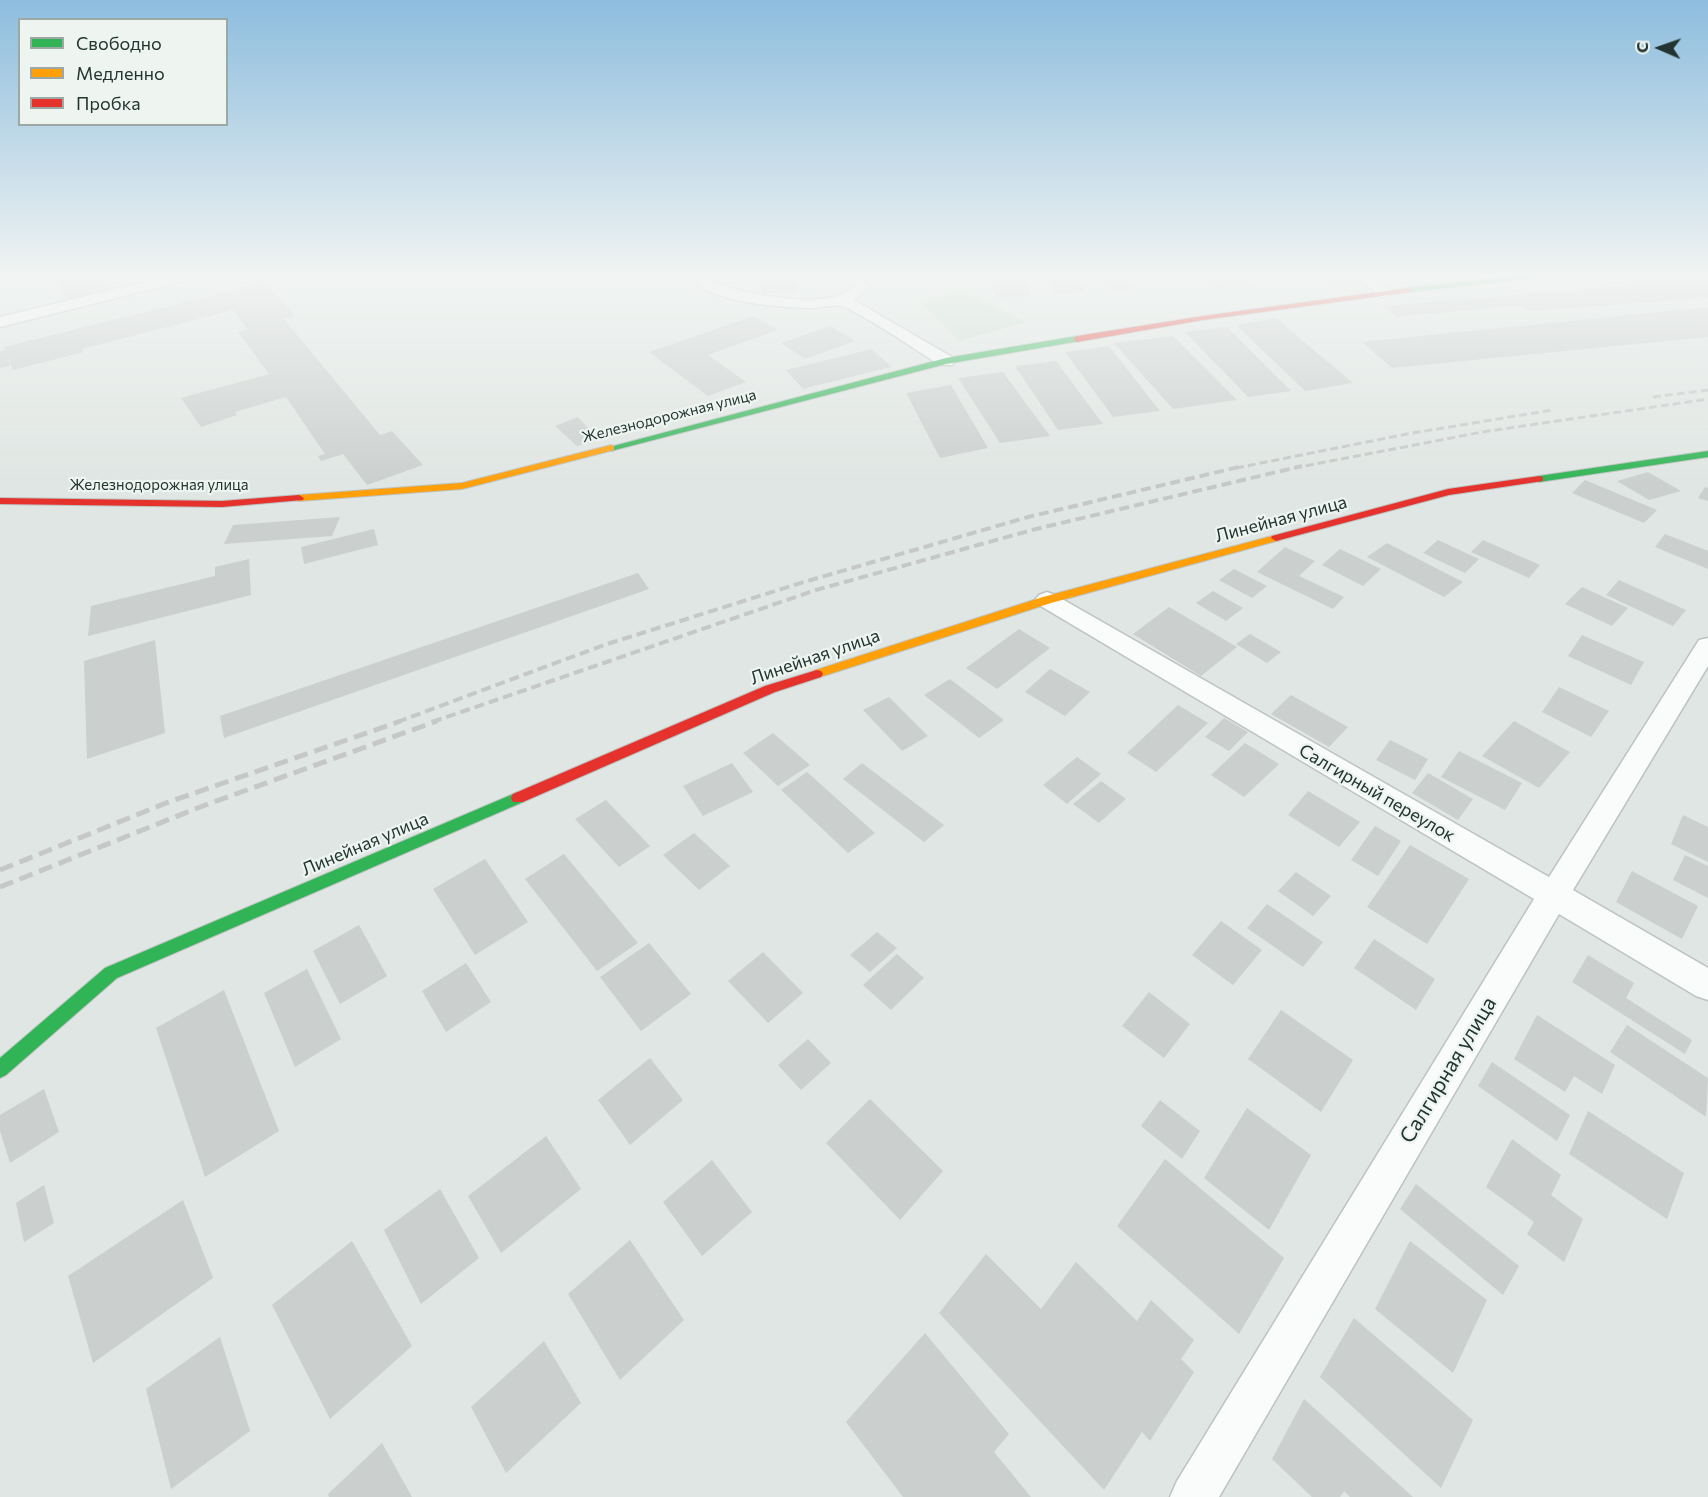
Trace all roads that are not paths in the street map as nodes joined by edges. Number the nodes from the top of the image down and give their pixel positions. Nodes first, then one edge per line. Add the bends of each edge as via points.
1 (918, 344) edge
2 (1042, 344) edge
3 (946, 361) junction
4 (1708, 454) edge
5 (0, 501) edge
6 (1047, 600) junction
7 (1708, 646) edge
8 (1553, 896) junction
9 (1708, 985) edge
10 (0, 1069) edge
11 (1192, 1497) edge

1 - 3 street
2 - 3 street, Железнодорожная улица
3 - 5 street, Железнодорожная улица via 462,486 222,504
4 - 6 street, Линейная улица via 1448,492
6 - 8 street, Салгирный переулок
6 - 10 street, Линейная улица via 770,689 111,973
7 - 8 street, Салгирная улица
8 - 9 street, Салгирный переулок
8 - 11 street, Салгирная улица

